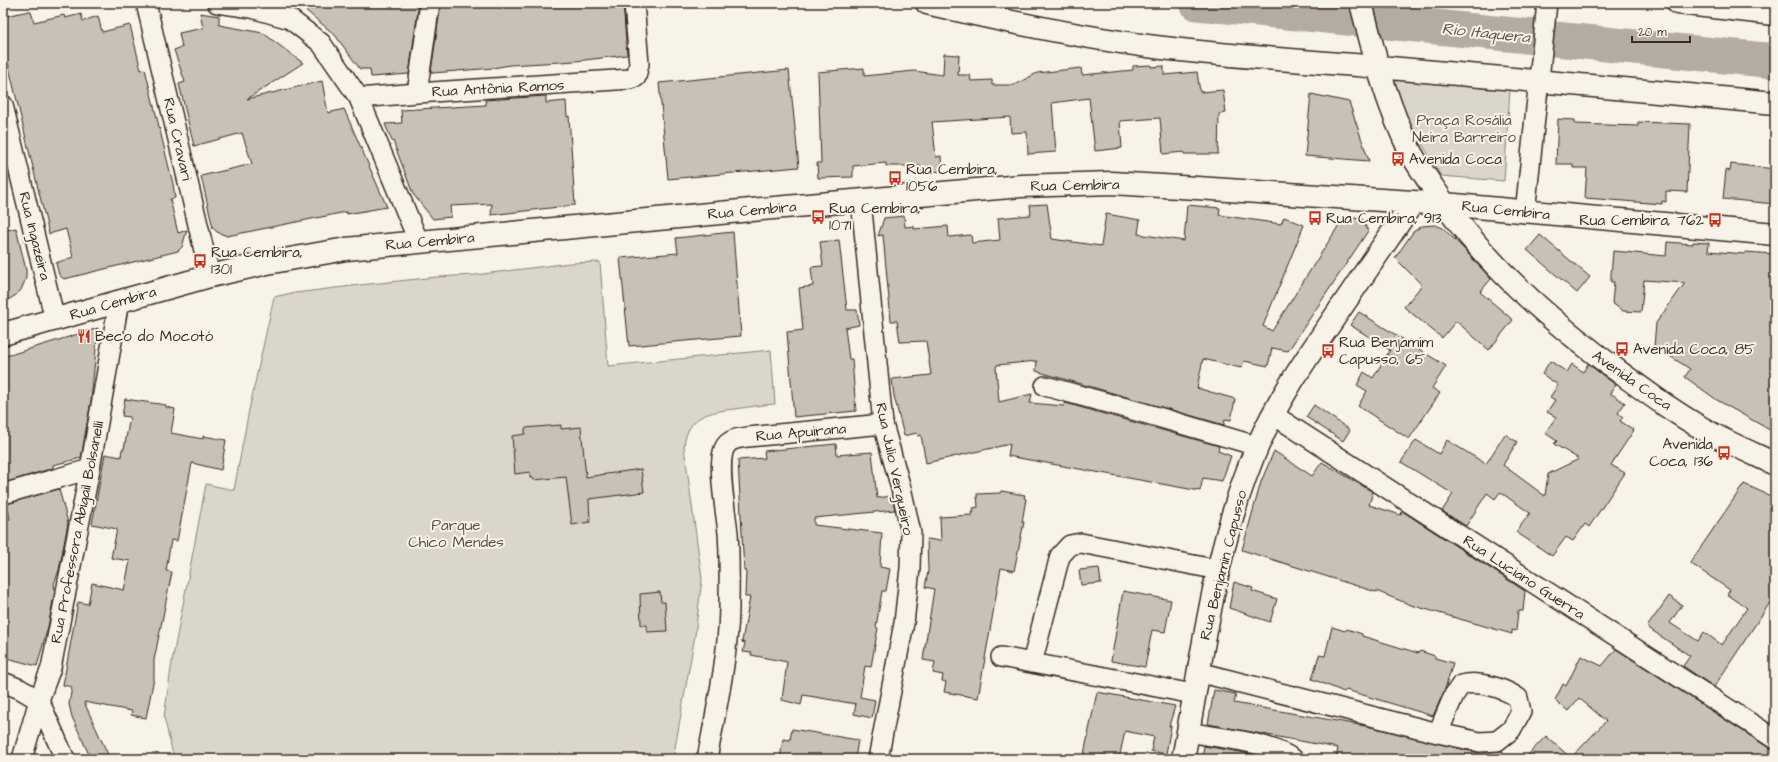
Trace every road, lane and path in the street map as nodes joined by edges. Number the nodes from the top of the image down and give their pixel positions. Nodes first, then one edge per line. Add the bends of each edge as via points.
1 (146, 3) edge
2 (217, 3) edge
3 (430, 3) edge
4 (634, 3) edge
5 (928, 3) edge
6 (1361, 3) edge
7 (1678, 3) edge
8 (1547, 7) edge
9 (1770, 10) edge
10 (1376, 59) junction
11 (1539, 74) junction
12 (417, 93) junction
13 (359, 98) junction
14 (1775, 103) edge
15 (3, 105) edge
16 (861, 200) junction
17 (1413, 202) junction
18 (1444, 204) junction
19 (1525, 213) junction
20 (1775, 234) edge
21 (419, 243) junction
22 (210, 276) junction
23 (119, 301) junction
24 (55, 320) junction
25 (3, 334) edge
26 (1046, 386) dead end
27 (1272, 414) junction
28 (882, 424) junction
29 (1257, 446) junction
30 (1775, 464) edge
31 (90, 469) junction
32 (3, 494) edge
33 (1219, 570) junction
34 (1001, 657) dead end
35 (1032, 662) junction
36 (1198, 672) junction
37 (3, 682) edge
38 (1193, 694) junction
39 (39, 700) junction
40 (1188, 732) junction
41 (1438, 733) dead end
42 (1775, 739) edge
43 (22, 759) edge
44 (65, 759) edge
45 (707, 759) edge
46 (878, 759) edge
47 (1183, 759) edge
48 (1293, 759) edge

1 - 22 street, Rua Cravari
2 - 13 street via 252,8 290,19 321,43
3 - 12 street
4 - 12 street, Rua Antônia Ramos via 639,64 636,77 625,80
5 - 10 street via 1012,23 1155,47 1232,56
6 - 10 street, Avenida Coca
7 - 9 street
8 - 11 street
10 - 11 street
10 - 18 street, Avenida Coca via 1397,122 1412,154
11 - 14 street
11 - 19 street
12 - 13 street, Rua Antônia Ramos
13 - 21 street
15 - 24 street, Rua Ingazeira
16 - 17 street, Rua Cembira via 1021,186 1110,183
16 - 21 street, Rua Cembira
16 - 28 street, Rua Julio Vergueiro
17 - 18 street, Rua Cembira
17 - 27 street, Rua Benjamin Capusso via 1286,388
18 - 19 street, Rua Cembira
18 - 30 street, Avenida Coca via 1469,237 1521,292 1589,350 1651,396 1715,436
19 - 20 street, Rua Cembira
21 - 22 street, Rua Cembira via 346,249
22 - 23 street, Rua Cembira
23 - 24 street, Rua Cembira
23 - 31 street, Rua Professora Abigail Bolsanelli
24 - 25 street, Rua Cembira
26 - 29 street
27 - 29 street, Rua Benjamin Capusso
27 - 42 street, Rua Luciano Guerra
28 - 45 street, Rua Apuirana via 735,439 724,449 722,471 728,534 729,611 722,676
28 - 46 street, Rua Julio Vergueiro via 911,533 904,623
29 - 33 street, Rua Benjamin Capusso via 1238,496
31 - 32 street
31 - 39 street, Rua Professora Abigail Bolsanelli via 51,668
33 - 35 street via 1081,543 1070,545 1060,556
33 - 36 street, Rua Benjamin Capusso
34 - 35 street
35 - 38 street
36 - 38 street, Rua Benjamin Capusso
36 - 41 street
37 - 39 street via 20,688
38 - 40 street, Rua Benjamin Capusso
39 - 43 street, Rua Professora Abigail Bolsanelli
39 - 44 street
40 - 47 street, Rua Benjamin Capusso
40 - 48 street via 1258,745 1277,750

